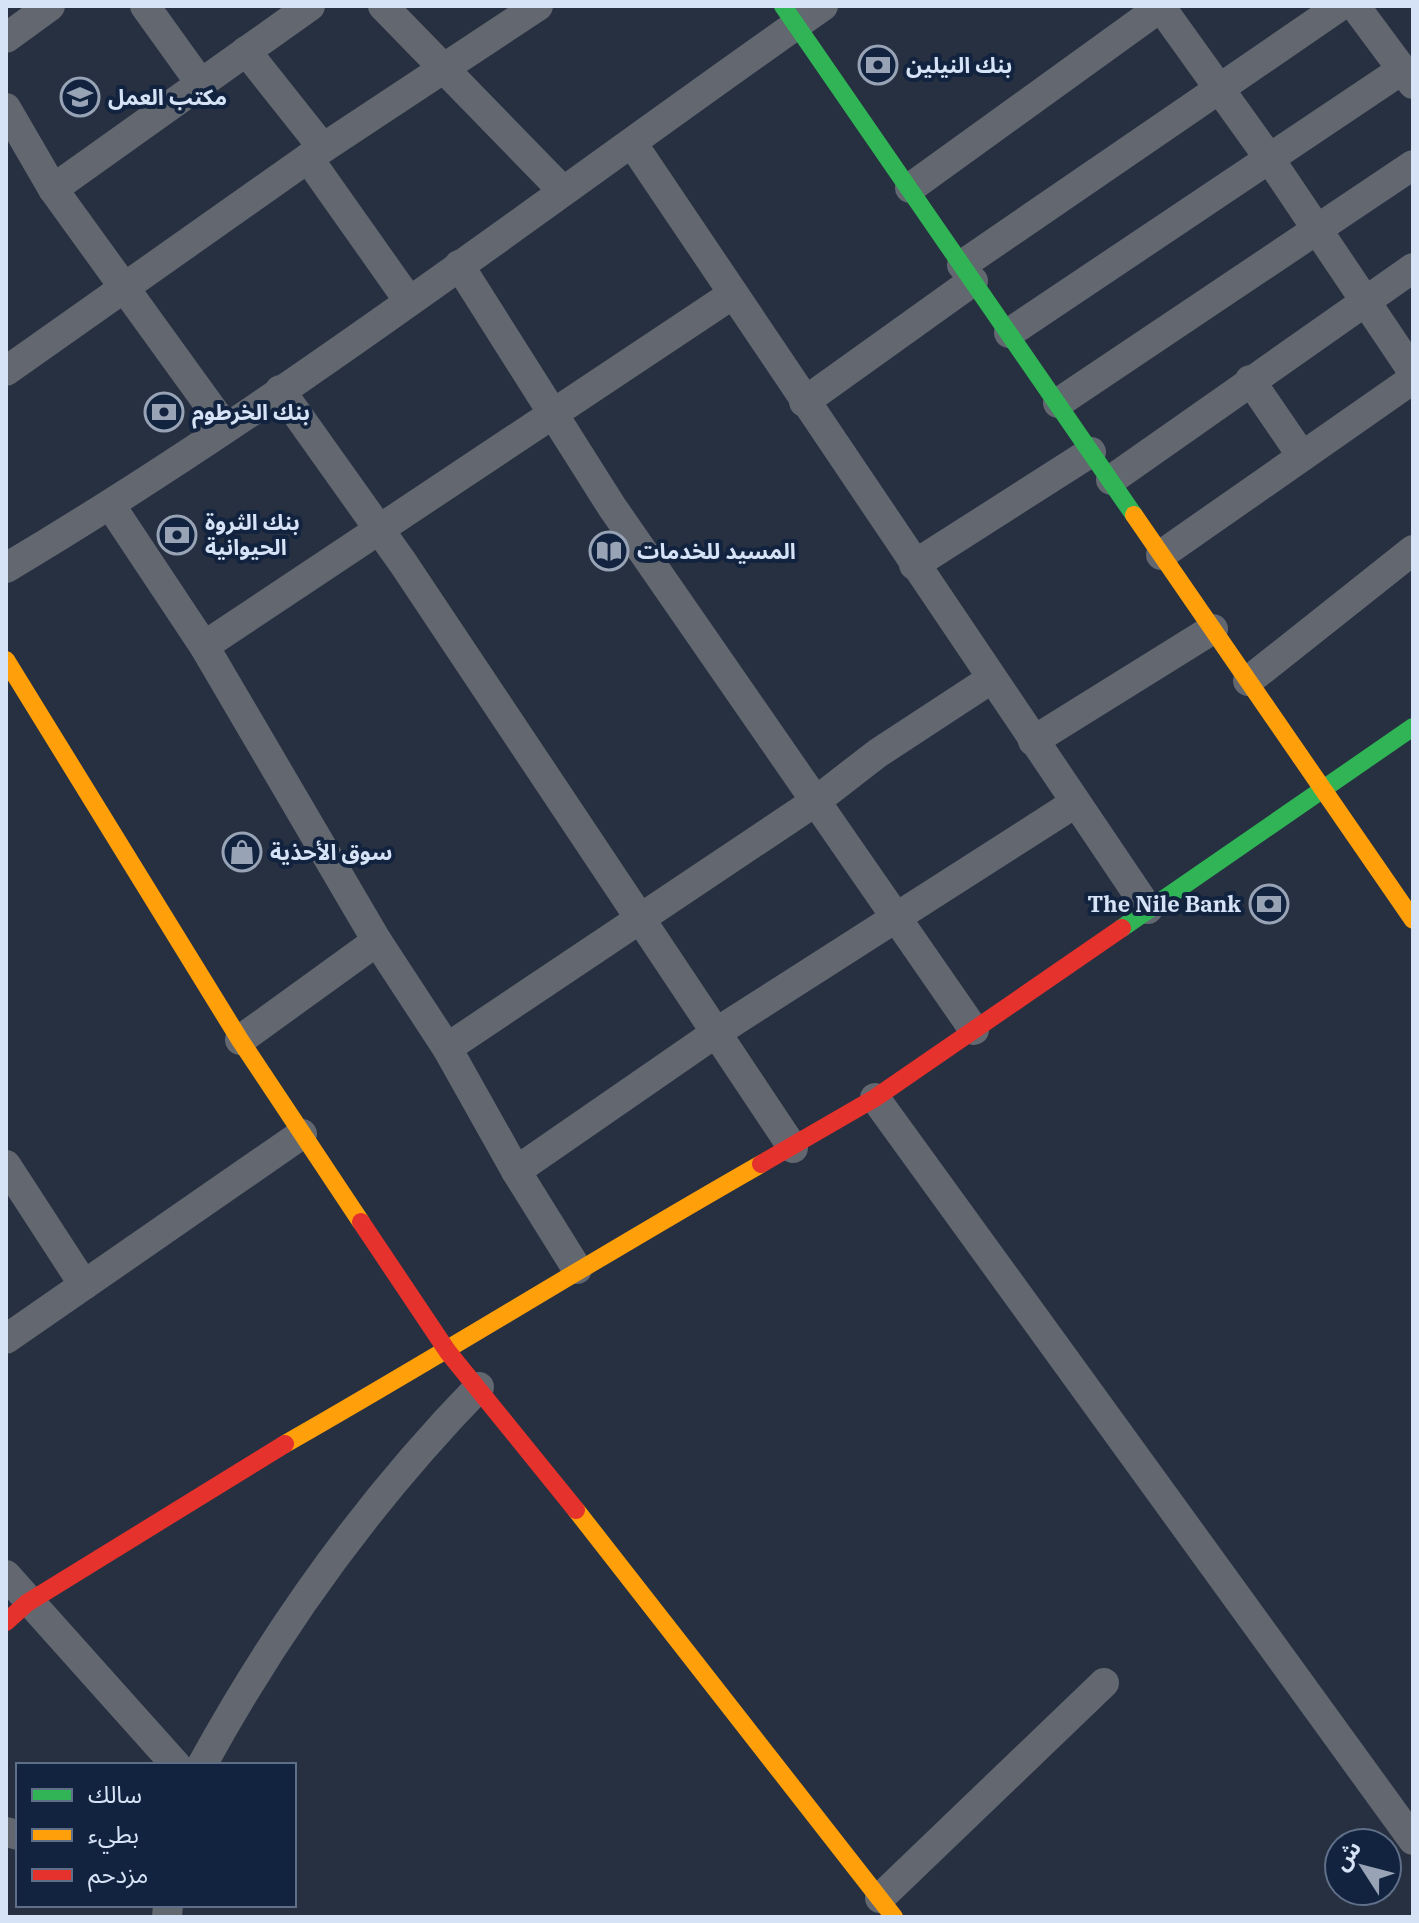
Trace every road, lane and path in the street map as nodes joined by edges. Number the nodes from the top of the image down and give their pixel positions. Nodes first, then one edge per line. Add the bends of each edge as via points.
1 (50, 6) edge
2 (145, 6) edge
3 (310, 6) edge
4 (383, 6) edge
5 (538, 6) edge
6 (823, 6) edge
7 (1161, 6) edge
8 (1340, 6) edge
9 (1355, 6) edge
10 (790, 15) edge
11 (6, 38) edge
12 (246, 51) junction
13 (442, 70) junction
14 (1408, 76) edge
15 (201, 84) junction
16 (1220, 90) junction
17 (6, 108) edge
18 (632, 143) junction
19 (315, 153) junction
20 (1269, 158) junction
21 (1413, 165) edge
22 (910, 188) junction
23 (53, 189) junction
24 (563, 191) junction
25 (1317, 230) junction
26 (459, 265) junction
27 (1413, 268) edge
28 (968, 273) junction
29 (124, 286) junction
30 (733, 294) junction
31 (409, 301) junction
32 (1365, 301) junction
33 (1009, 333) junction
34 (6, 371) edge
35 (1413, 372) edge
36 (1413, 379) edge
37 (1250, 380) junction
38 (280, 390) junction
39 (804, 402) junction
40 (1058, 403) junction
41 (554, 415) junction
42 (225, 427) junction
43 (1091, 452) junction
44 (1302, 456) junction
45 (1111, 480) junction
46 (111, 506) junction
47 (380, 531) junction
48 (1413, 550) edge
49 (1161, 555) junction
50 (914, 565) junction
51 (6, 568) edge
52 (1213, 629) junction
53 (204, 646) junction
54 (6, 660) edge
55 (991, 679) junction
56 (1248, 681) junction
57 (1413, 727) edge
58 (1033, 741) junction
59 (1322, 788) junction
60 (816, 801) junction
61 (1075, 803) junction
62 (1148, 909) junction
63 (643, 918) junction
64 (897, 919) junction
65 (1413, 920) edge
66 (377, 941) junction
67 (974, 1030) junction
68 (717, 1032) junction
69 (240, 1040) junction
70 (447, 1048) junction
71 (875, 1098) junction
72 (302, 1134) junction
73 (793, 1148) junction
74 (6, 1165) edge
75 (516, 1171) junction
76 (577, 1269) junction
77 (84, 1285) junction
78 (6, 1339) edge
79 (448, 1352) junction
80 (479, 1387) junction
81 (6, 1575) edge
82 (17, 1612) edge
83 (1104, 1683) dead end
84 (174, 1763) edge
85 (203, 1763) edge
86 (1413, 1840) edge
87 (887, 1908) edge

1 - 11 street
2 - 15 street
3 - 12 street
4 - 13 street
5 - 13 street
6 - 10 street
7 - 16 street
7 - 22 street
8 - 16 street
9 - 14 street
10 - 18 street
10 - 22 street
12 - 15 street
12 - 19 street
13 - 19 street
13 - 24 street
14 - 20 street
15 - 23 street
16 - 20 street
16 - 28 street
17 - 23 street
18 - 24 street
18 - 30 street
19 - 29 street
19 - 31 street
20 - 25 street
20 - 33 street
21 - 25 street
22 - 28 street
23 - 29 street
24 - 26 street
25 - 32 street
25 - 40 street
26 - 31 street
26 - 41 street
27 - 32 street
28 - 33 street
28 - 39 street
29 - 34 street
29 - 42 street
30 - 39 street
30 - 41 street
31 - 38 street
32 - 35 street
32 - 37 street
33 - 40 street
36 - 44 street
37 - 44 street
37 - 45 street
38 - 42 street
38 - 47 street
39 - 50 street
40 - 43 street
41 - 47 street
41 - 60 street
42 - 46 street
43 - 45 street
43 - 50 street
44 - 49 street
45 - 49 street
46 - 51 street
46 - 53 street
47 - 53 street
47 - 63 street
48 - 56 street
49 - 52 street
50 - 55 street
52 - 56 street
52 - 58 street
53 - 66 street
54 - 69 street
55 - 58 street
55 - 60 street
56 - 59 street
57 - 59 street
58 - 61 street
59 - 62 street
59 - 65 street
60 - 63 street
60 - 64 street
61 - 62 street
61 - 64 street
62 - 67 street
63 - 68 street
63 - 70 street
64 - 67 street
64 - 68 street
66 - 69 street
66 - 70 street
67 - 71 street
68 - 73 street
68 - 75 street
69 - 72 street
70 - 75 street
71 - 73 street
71 - 86 street
72 - 77 street
72 - 79 street
73 - 76 street
74 - 77 street
75 - 76 street
76 - 79 street
77 - 78 street
79 - 80 street
79 - 82 street via 261,1457
80 - 85 street via 383,1491 247,1683
80 - 87 street
81 - 82 street
82 - 84 street
83 - 87 street

